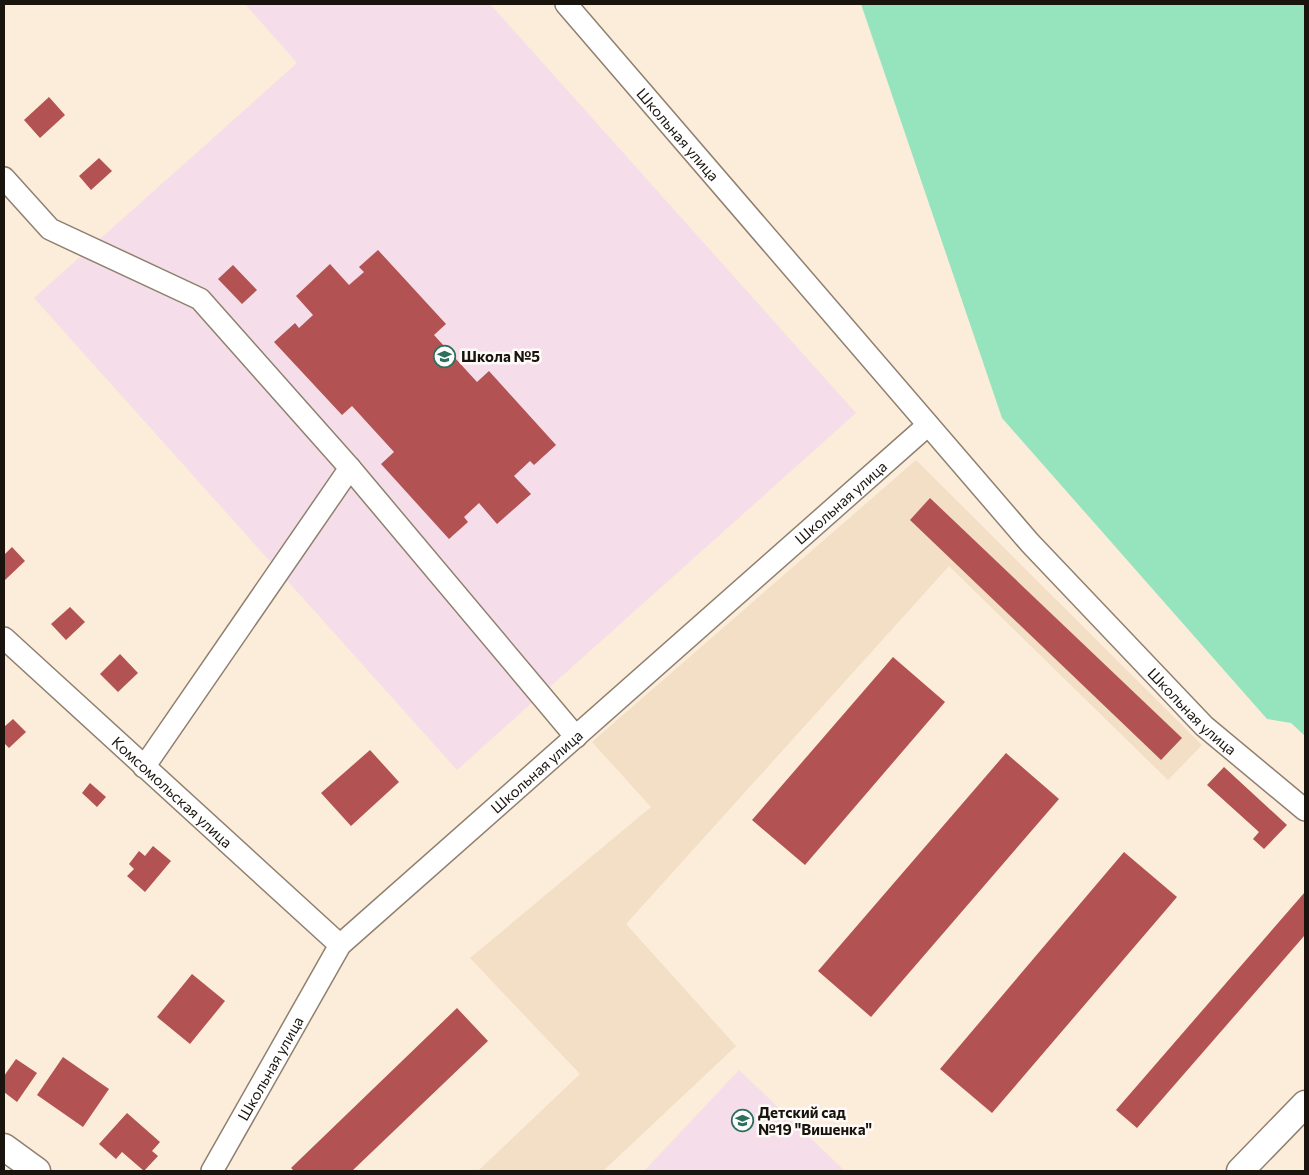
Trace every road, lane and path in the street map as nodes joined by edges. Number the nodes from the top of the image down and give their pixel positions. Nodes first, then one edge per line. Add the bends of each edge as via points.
1 (566, 4) edge
2 (4, 178) edge
3 (928, 425) junction
4 (350, 468) junction
5 (4, 638) edge
6 (576, 737) junction
7 (144, 767) junction
8 (1305, 810) edge
9 (340, 946) junction
10 (1305, 1104) edge
11 (4, 1147) edge
12 (37, 1171) edge
13 (212, 1171) edge
14 (1240, 1171) edge

1 - 3 street, Школьная улица
2 - 4 street via 50,228 200,299
3 - 6 street, Школьная улица
3 - 8 street, Школьная улица via 1030,543 1204,726
4 - 6 street
4 - 7 street
5 - 7 street, Комсомольская улица
6 - 9 street, Школьная улица
7 - 9 street, Комсомольская улица
9 - 13 street, Школьная улица
10 - 14 street
11 - 12 street

